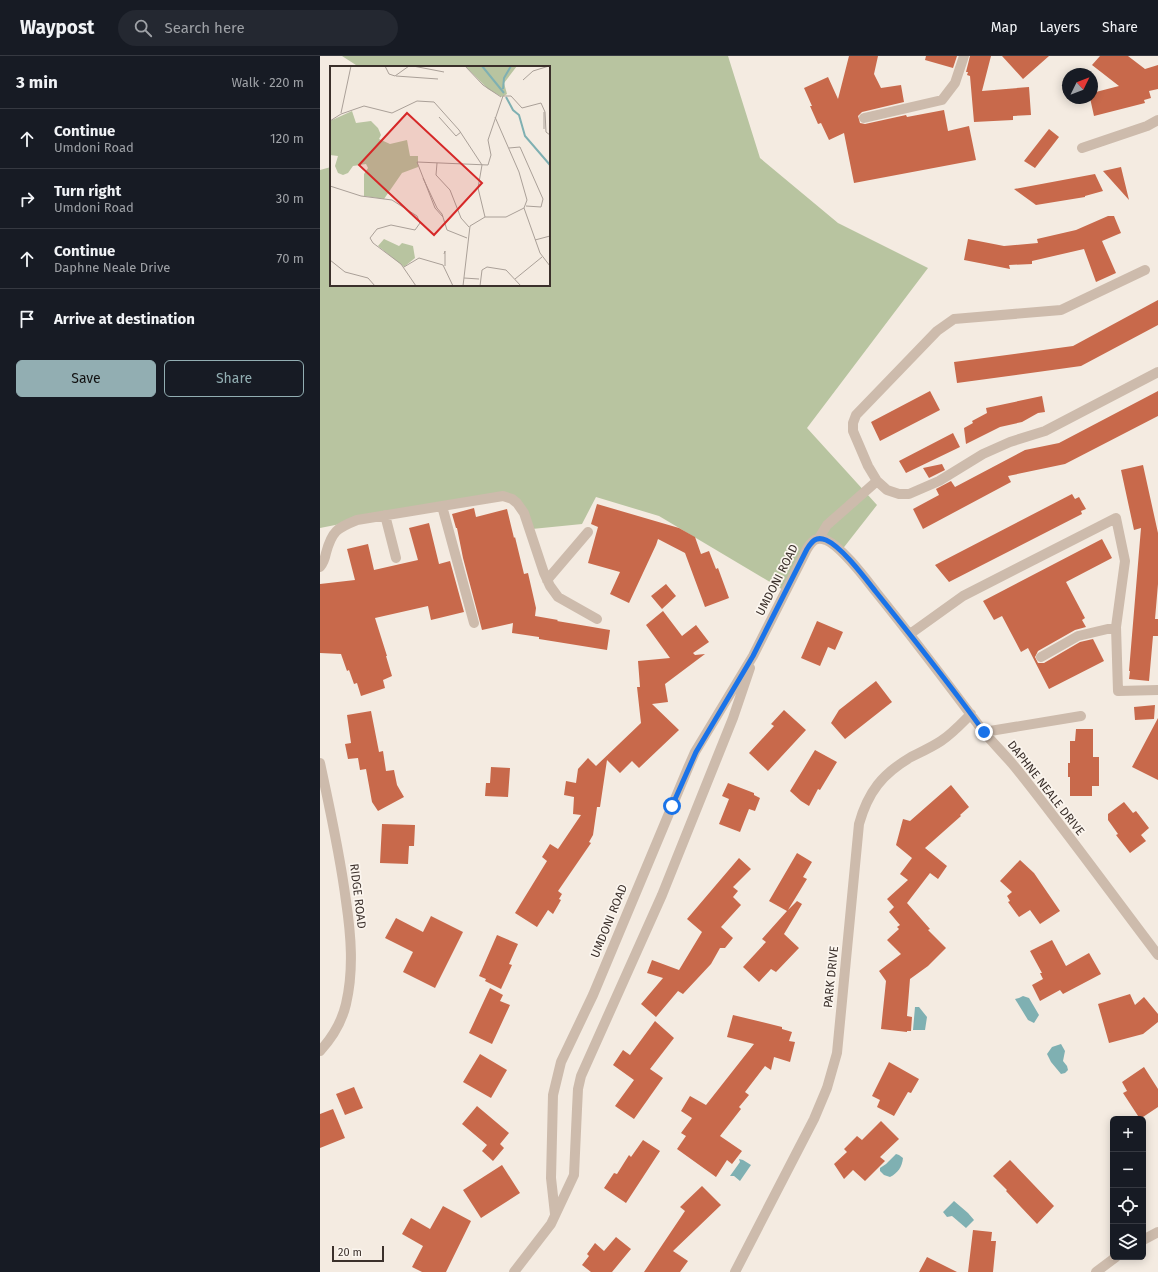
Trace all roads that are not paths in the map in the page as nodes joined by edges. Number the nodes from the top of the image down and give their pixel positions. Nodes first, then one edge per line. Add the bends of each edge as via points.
1 (964, 56) edge
2 (864, 118) dead end
3 (1158, 120) edge
4 (1082, 148) dead end
5 (1145, 270) dead end
6 (1158, 372) edge
7 (877, 481) junction
8 (442, 506) junction
9 (385, 515) junction
10 (588, 532) dead end
11 (819, 538) junction
12 (396, 558) dead end
13 (320, 567) edge
14 (547, 580) junction
15 (596, 619) dead end
16 (474, 624) dead end
17 (1116, 627) junction
18 (910, 634) junction
19 (753, 656) junction
20 (1041, 657) dead end
21 (1158, 690) edge
22 (971, 714) junction
23 (1081, 716) dead end
24 (984, 732) junction
25 (320, 763) edge
26 (1158, 955) edge
27 (320, 1051) edge
28 (555, 1214) junction
29 (1158, 1232) edge
30 (1146, 1238) edge
31 (1112, 1260) edge
32 (514, 1272) edge
33 (735, 1272) edge
34 (1096, 1272) edge

1 - 2 street via 955,83 942,100
3 - 4 street
5 - 7 street via 1061,310 954,319 937,331 856,415 852,423 868,466
6 - 7 street via 1045,431 983,454 938,481 909,494 887,490
7 - 11 street, UMDONI ROAD via 827,525
8 - 9 street
8 - 14 street via 503,496 512,499 524,513
8 - 16 street
9 - 12 street
9 - 13 street via 357,520 342,526 333,535 324,563
10 - 14 street
11 - 18 street, DAPHNE NEALE DRIVE via 827,540 842,553
11 - 19 street, UMDONI ROAD via 813,540 807,549
14 - 15 street via 558,597
17 - 18 street via 1125,561 1116,518 963,596
17 - 20 street via 1078,636
17 - 21 street via 1118,691
18 - 22 street, DAPHNE NEALE DRIVE
19 - 28 street, UMDONI ROAD via 733,718 662,895 581,1076 578,1089 574,1175
19 - 28 street, UMDONI ROAD via 688,768 593,995 561,1062 553,1095 551,1178
22 - 24 street, DAPHNE NEALE DRIVE
22 - 33 street, PARK DRIVE via 942,741 893,769 872,791 864,807 859,824 837,1052 827,1088 814,1119
23 - 24 street
24 - 26 street, DAPHNE NEALE DRIVE via 1015,767
25 - 27 street, RIDGE ROAD via 342,866 351,950 346,1004 334,1033
28 - 32 street, UMDONI ROAD via 551,1224
29 - 30 street
31 - 34 street

